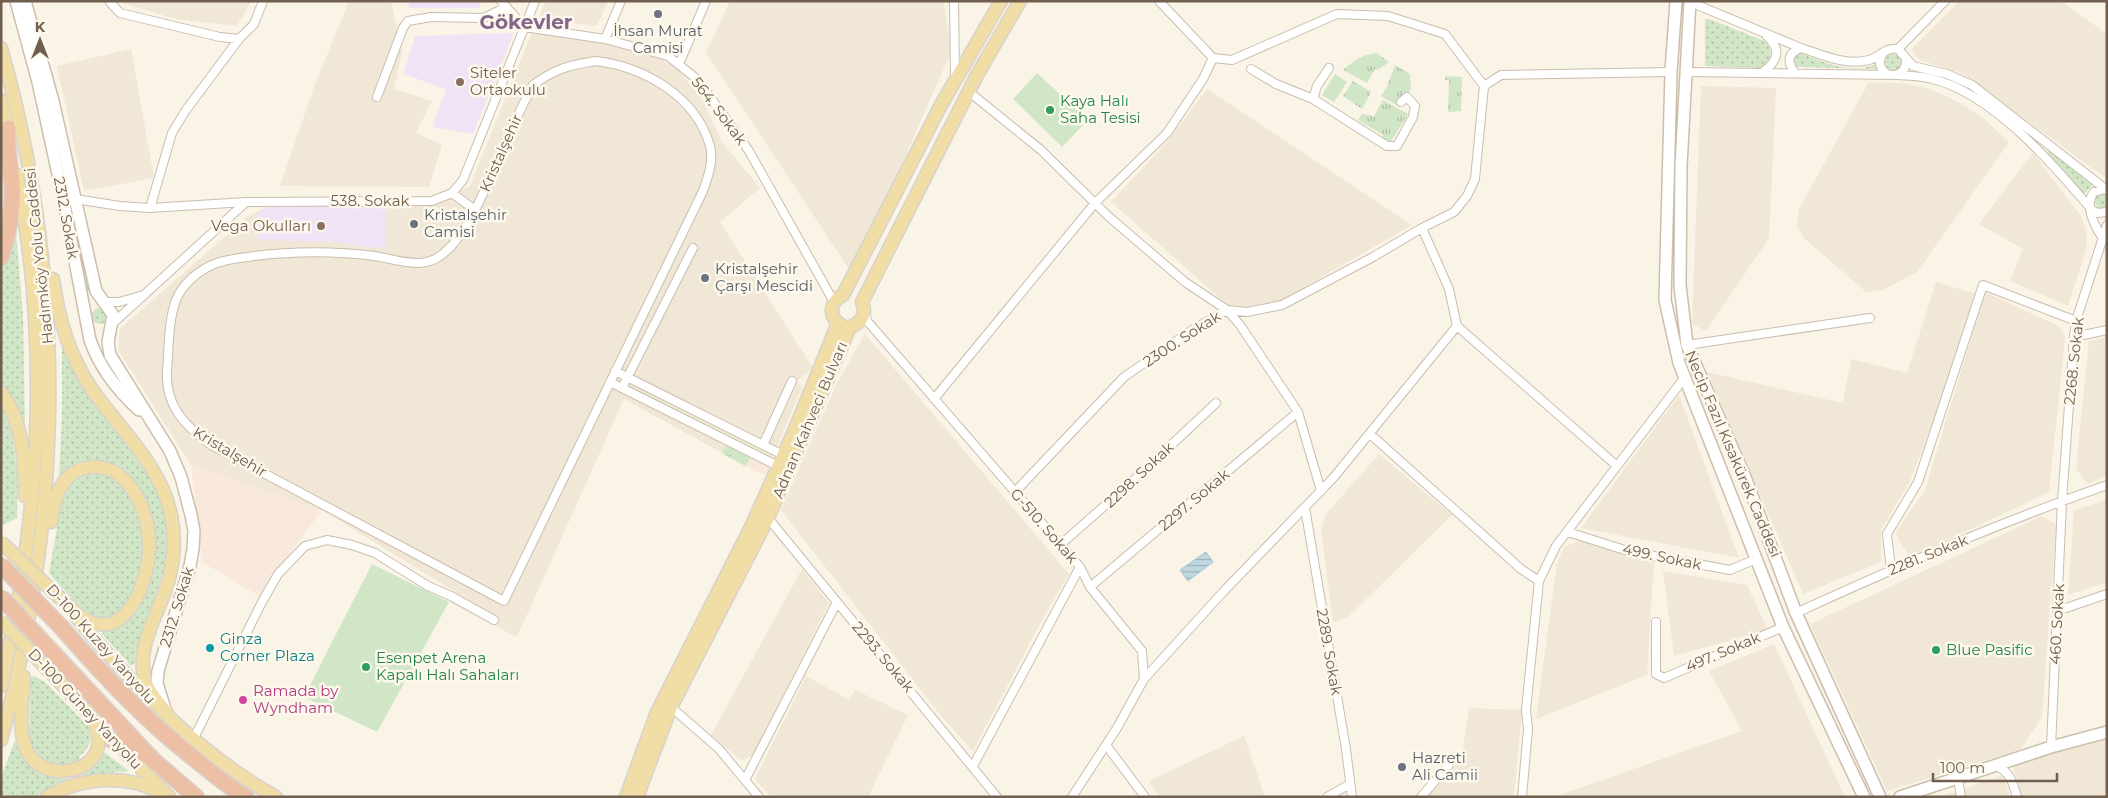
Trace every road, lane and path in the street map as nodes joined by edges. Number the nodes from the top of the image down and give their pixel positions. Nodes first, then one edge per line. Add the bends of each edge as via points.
1 (16, 1) edge
2 (25, 1) edge
3 (109, 1) edge
4 (263, 1) edge
5 (535, 1) edge
6 (621, 1) edge
7 (706, 1) edge
8 (954, 1) edge
9 (1002, 1) edge
10 (1020, 1) edge
11 (1159, 1) edge
12 (1676, 1) edge
13 (1945, 1) edge
14 (1690, 2) edge
15 (503, 4) edge
16 (524, 27) junction
17 (1763, 32) junction
18 (239, 39) junction
19 (605, 39) junction
20 (1, 48) edge
21 (1801, 48) junction
22 (1898, 49) junction
23 (1885, 51) junction
24 (1213, 58) junction
25 (1906, 60) junction
26 (679, 64) junction
27 (1329, 68) dead end
28 (1251, 69) dead end
29 (1671, 72) junction
30 (1686, 72) junction
31 (1763, 72) junction
32 (1795, 72) junction
33 (1895, 75) junction
34 (956, 79) junction
35 (1484, 86) junction
36 (968, 91) junction
37 (377, 97) dead end
38 (1313, 99) junction
39 (1, 100) edge
40 (1401, 102) dead end
41 (8, 128) junction
42 (2106, 189) edge
43 (452, 192) junction
44 (75, 199) junction
45 (246, 202) junction
46 (1095, 203) junction
47 (150, 208) junction
48 (2091, 209) junction
49 (475, 210) junction
50 (2107, 212) edge
51 (37, 215) junction
52 (2107, 225) edge
53 (1422, 228) junction
54 (2105, 236) edge
55 (693, 248) dead end
56 (1, 257) edge
57 (142, 295) junction
58 (838, 298) junction
59 (102, 302) junction
60 (863, 307) junction
61 (1227, 310) junction
62 (84, 312) junction
63 (1870, 318) dead end
64 (2076, 321) junction
65 (86, 325) junction
66 (111, 325) junction
67 (844, 325) junction
68 (1457, 326) junction
69 (2107, 330) edge
70 (2074, 337) junction
71 (1687, 345) junction
72 (1695, 366) junction
73 (615, 371) junction
74 (628, 377) junction
75 (1685, 377) junction
76 (792, 381) dead end
77 (610, 382) junction
78 (622, 388) junction
79 (1, 393) edge
80 (934, 399) junction
81 (674, 400) junction
82 (1216, 403) dead end
83 (668, 411) junction
84 (1298, 412) junction
85 (148, 417) junction
86 (715, 420) junction
87 (710, 432) junction
88 (1370, 434) junction
89 (761, 444) junction
90 (754, 453) junction
91 (781, 460) junction
92 (1617, 466) junction
93 (2107, 485) edge
94 (1321, 491) junction
95 (1014, 493) junction
96 (2062, 500) junction
97 (1305, 508) junction
98 (762, 515) junction
99 (29, 532) junction
100 (1568, 532) junction
101 (1, 542) edge
102 (1060, 545) junction
103 (38, 558) junction
104 (1756, 559) junction
105 (1, 565) edge
106 (1080, 567) junction
107 (1891, 570) junction
108 (1539, 580) junction
109 (1090, 588) junction
110 (2107, 594) edge
111 (19, 596) junction
112 (1, 597) edge
113 (60, 598) junction
114 (837, 602) junction
115 (2057, 612) junction
116 (1796, 613) junction
117 (494, 620) dead end
118 (1, 622) edge
119 (1656, 622) dead end
120 (1783, 628) junction
121 (1, 630) edge
122 (22, 658) junction
123 (1144, 679) junction
124 (1, 686) edge
125 (666, 704) junction
126 (88, 712) junction
127 (168, 715) junction
128 (2107, 732) edge
129 (194, 738) junction
130 (1, 740) edge
131 (112, 740) junction
132 (1106, 744) junction
133 (2052, 747) junction
134 (974, 766) junction
135 (1448, 766) dead end
136 (1997, 766) junction
137 (1958, 779) junction
138 (745, 780) junction
139 (1350, 784) junction
140 (47, 797) edge
141 (168, 797) edge
142 (189, 797) edge
143 (196, 797) edge
144 (246, 797) edge
145 (276, 797) edge
146 (626, 797) edge
147 (637, 797) edge
148 (759, 797) edge
149 (997, 797) edge
150 (1072, 797) edge
151 (1145, 797) edge
152 (1327, 797) edge
153 (1352, 797) edge
154 (1421, 797) edge
155 (1522, 797) edge
156 (1864, 797) edge
157 (1880, 797) edge
158 (1900, 797) edge
159 (1961, 797) edge
160 (2017, 797) edge

1 - 62 main road, 2312. Sokak via 55,159
2 - 44 main road, 2312. Sokak via 53,101
3 - 18 street via 120,13
4 - 18 street via 254,24
5 - 16 street
6 - 19 street
7 - 26 street
8 - 34 street
9 - 34 main road
10 - 36 main road, Adnan Kahveci Bulvarı
11 - 24 street
12 - 29 main road, Necip Fazıl Kısakürek Caddesi
13 - 22 street
14 - 17 street
14 - 30 main road, Necip Fazıl Kısakürek Caddesi
15 - 16 street
15 - 37 street via 484,18 431,16 408,21
16 - 19 street, 564. Sokak
16 - 43 street via 463,180
17 - 21 street
17 - 31 street via 1776,49 1775,62
18 - 47 street via 172,133
19 - 26 street, 564. Sokak via 668,56
20 - 51 main road, Hadımköy Yolu Caddesi via 22,130
21 - 23 street via 1843,62 1871,60
21 - 32 street via 1789,56 1789,66
22 - 23 street
22 - 25 street
23 - 33 street via 1880,57 1880,65 1884,72
24 - 35 street via 1232,60 1338,14 1388,16 1445,34
24 - 46 street via 1203,79 1167,132
25 - 33 street via 1904,69
25 - 42 street via 1913,66 1947,74 1972,85
26 - 58 street, 564. Sokak via 698,80 749,152
27 - 38 street
28 - 38 street via 1276,84
29 - 30 main road
29 - 35 street via 1502,75
29 - 75 main road, Necip Fazıl Kısakürek Caddesi via 1665,300 1673,342
30 - 31 street
30 - 71 main road, Necip Fazıl Kısakürek Caddesi via 1680,285
31 - 32 street
32 - 33 street
33 - 48 street via 1932,79 1974,98 2035,146
34 - 36 main road
34 - 58 main road
35 - 53 street via 1475,179 1454,212
36 - 46 street via 1041,150
36 - 60 main road, Adnan Kahveci Bulvarı
38 - 40 street via 1387,146 1397,146 1413,117 1415,106 1407,97
39 - 41 main road, Hadımköy Yolu Caddesi
41 - 56 highway via 12,202
41 - 99 main road, Hadımköy Yolu Caddesi via 24,220 35,323 36,444
42 - 48 street via 2094,192 2090,198
43 - 45 street, 538. Sokak via 432,201
43 - 49 street
44 - 47 street, 538. Sokak
44 - 59 main road, 2312. Sokak via 96,291
45 - 47 street, 538. Sokak
45 - 57 street
46 - 61 street via 1185,282
46 - 80 street
48 - 50 street
48 - 54 street via 2097,229
49 - 73 street, Kristalşehir via 533,85 551,72 596,61 632,68 672,91 687,106 701,125 710,147 710,171
49 - 77 street, Kristalşehir via 440,257 426,262 414,264 350,253 306,252 218,263 195,276 176,300 171,330 168,388 181,419 212,444 504,601
51 - 103 main road, Hadımköy Yolu Caddesi via 47,308 50,399 46,496
51 - 127 main road via 45,235 57,306 67,342 91,388 155,473 171,514 174,532 172,564 146,642 143,662 147,685
52 - 54 street, 2268. Sokak
53 - 61 street via 1282,304 1247,312
53 - 68 street via 1449,288
54 - 64 street, 2268. Sokak
55 - 74 street
57 - 59 street via 119,302
57 - 66 street
58 - 60 main road via 853,295
58 - 67 main road, Adnan Kahveci Bulvarı via 831,312
59 - 62 main road via 90,304
59 - 66 main road, 2312. Sokak via 113,315
60 - 67 main road, Adnan Kahveci Bulvarı via 860,322
60 - 80 street, G-510. Sokak via 868,322
61 - 84 street, 2300. Sokak
61 - 95 street, 2300. Sokak via 1124,377
62 - 65 main road, 2312. Sokak
63 - 71 street
64 - 70 street, 2268. Sokak
64 - 107 street via 1983,284 1918,482 1887,534
65 - 66 main road via 96,330
65 - 85 main road, 2312. Sokak via 94,352 108,375 133,405
66 - 85 main road, 2312. Sokak via 110,355
67 - 91 main road, Adnan Kahveci Bulvarı
67 - 98 main road, Adnan Kahveci Bulvarı
68 - 88 street
68 - 92 street
69 - 70 street
70 - 96 street, 2268. Sokak
71 - 72 main road, Necip Fazıl Kısakürek Caddesi
72 - 75 main road
72 - 116 main road, Necip Fazıl Kısakürek Caddesi via 1744,477
73 - 74 street
73 - 77 street, Kristalşehir
74 - 78 street
74 - 81 street
75 - 92 street
75 - 104 main road, Necip Fazıl Kısakürek Caddesi
76 - 89 street
77 - 78 street
78 - 83 street
79 - 99 main road via 13,412 20,440
80 - 95 street, G-510. Sokak
81 - 83 street
81 - 86 street
82 - 102 street, 2298. Sokak
83 - 87 street
84 - 94 street, 2300. Sokak
84 - 109 street, 2297. Sokak
85 - 127 main road, 2312. Sokak via 170,451 181,477 194,532 190,566 158,671 157,683
86 - 87 street
86 - 89 street
87 - 90 street
88 - 94 street
88 - 108 street via 1521,569
89 - 90 street
89 - 91 street
90 - 91 street
91 - 98 main road, Adnan Kahveci Bulvarı
92 - 100 street
93 - 96 street, 2281. Sokak
94 - 97 street
95 - 102 street, G-510. Sokak
96 - 107 street, 2281. Sokak
96 - 115 street, 460. Sokak
97 - 123 street
97 - 139 street, 2289. Sokak
98 - 114 street, 2293. Sokak
98 - 125 main road, Adnan Kahveci Bulvarı
99 - 111 main road
100 - 104 street, 499. Sokak via 1628,551 1730,570
100 - 108 street via 1556,546
101 - 113 main road, D-100 Kuzey Yanyolu, bridge
102 - 106 street, G-510. Sokak
103 - 113 main road via 47,539 58,492 73,473 82,468 104,468 113,471 130,486 143,510 149,540 146,573 138,596 119,619 101,625 83,619
103 - 122 main road
104 - 120 main road, Necip Fazıl Kısakürek Caddesi
105 - 144 highway, bridge via 140,712 207,770
106 - 109 street
106 - 134 street, G-510. Sokak
107 - 116 street, 2281. Sokak
108 - 155 street via 1526,710 1528,729
109 - 123 street via 1142,651
110 - 115 street
111 - 121 main road
111 - 124 main road
112 - 143 highway, bridge via 148,755
113 - 127 main road, D-100 Kuzey Yanyolu via 128,677
114 - 134 street, 2293. Sokak
114 - 138 street
115 - 133 street, 460. Sokak
116 - 120 main road
116 - 157 main road, Necip Fazıl Kısakürek Caddesi
117 - 129 street via 428,586 376,553 327,540 304,546 278,574
118 - 126 main road, D-100 Güney Yanyolu, bridge
119 - 120 street, 497. Sokak via 1656,674 1664,678
120 - 156 main road, Necip Fazıl Kısakürek Caddesi
122 - 126 main road via 21,727 26,751 32,759 49,770 62,772 82,767 91,760 100,738
122 - 130 main road
123 - 132 street
125 - 138 street via 719,749
125 - 146 main road, Adnan Kahveci Bulvarı
125 - 147 main road, Adnan Kahveci Bulvarı
126 - 131 main road, D-100 Güney Yanyolu
127 - 129 main road, D-100 Kuzey Yanyolu
128 - 133 main road
129 - 145 main road, D-100 Kuzey Yanyolu
131 - 141 main road, D-100 Güney Yanyolu
131 - 142 highway via 127,747 166,782
132 - 150 street
132 - 151 street
133 - 136 main road
134 - 149 street, 2293. Sokak
135 - 154 street
136 - 137 main road
136 - 160 street via 2006,770
137 - 158 main road
137 - 159 street
138 - 148 street
139 - 152 street
139 - 153 street, 2289. Sokak
140 - 141 main road via 74,784 105,780 142,784

